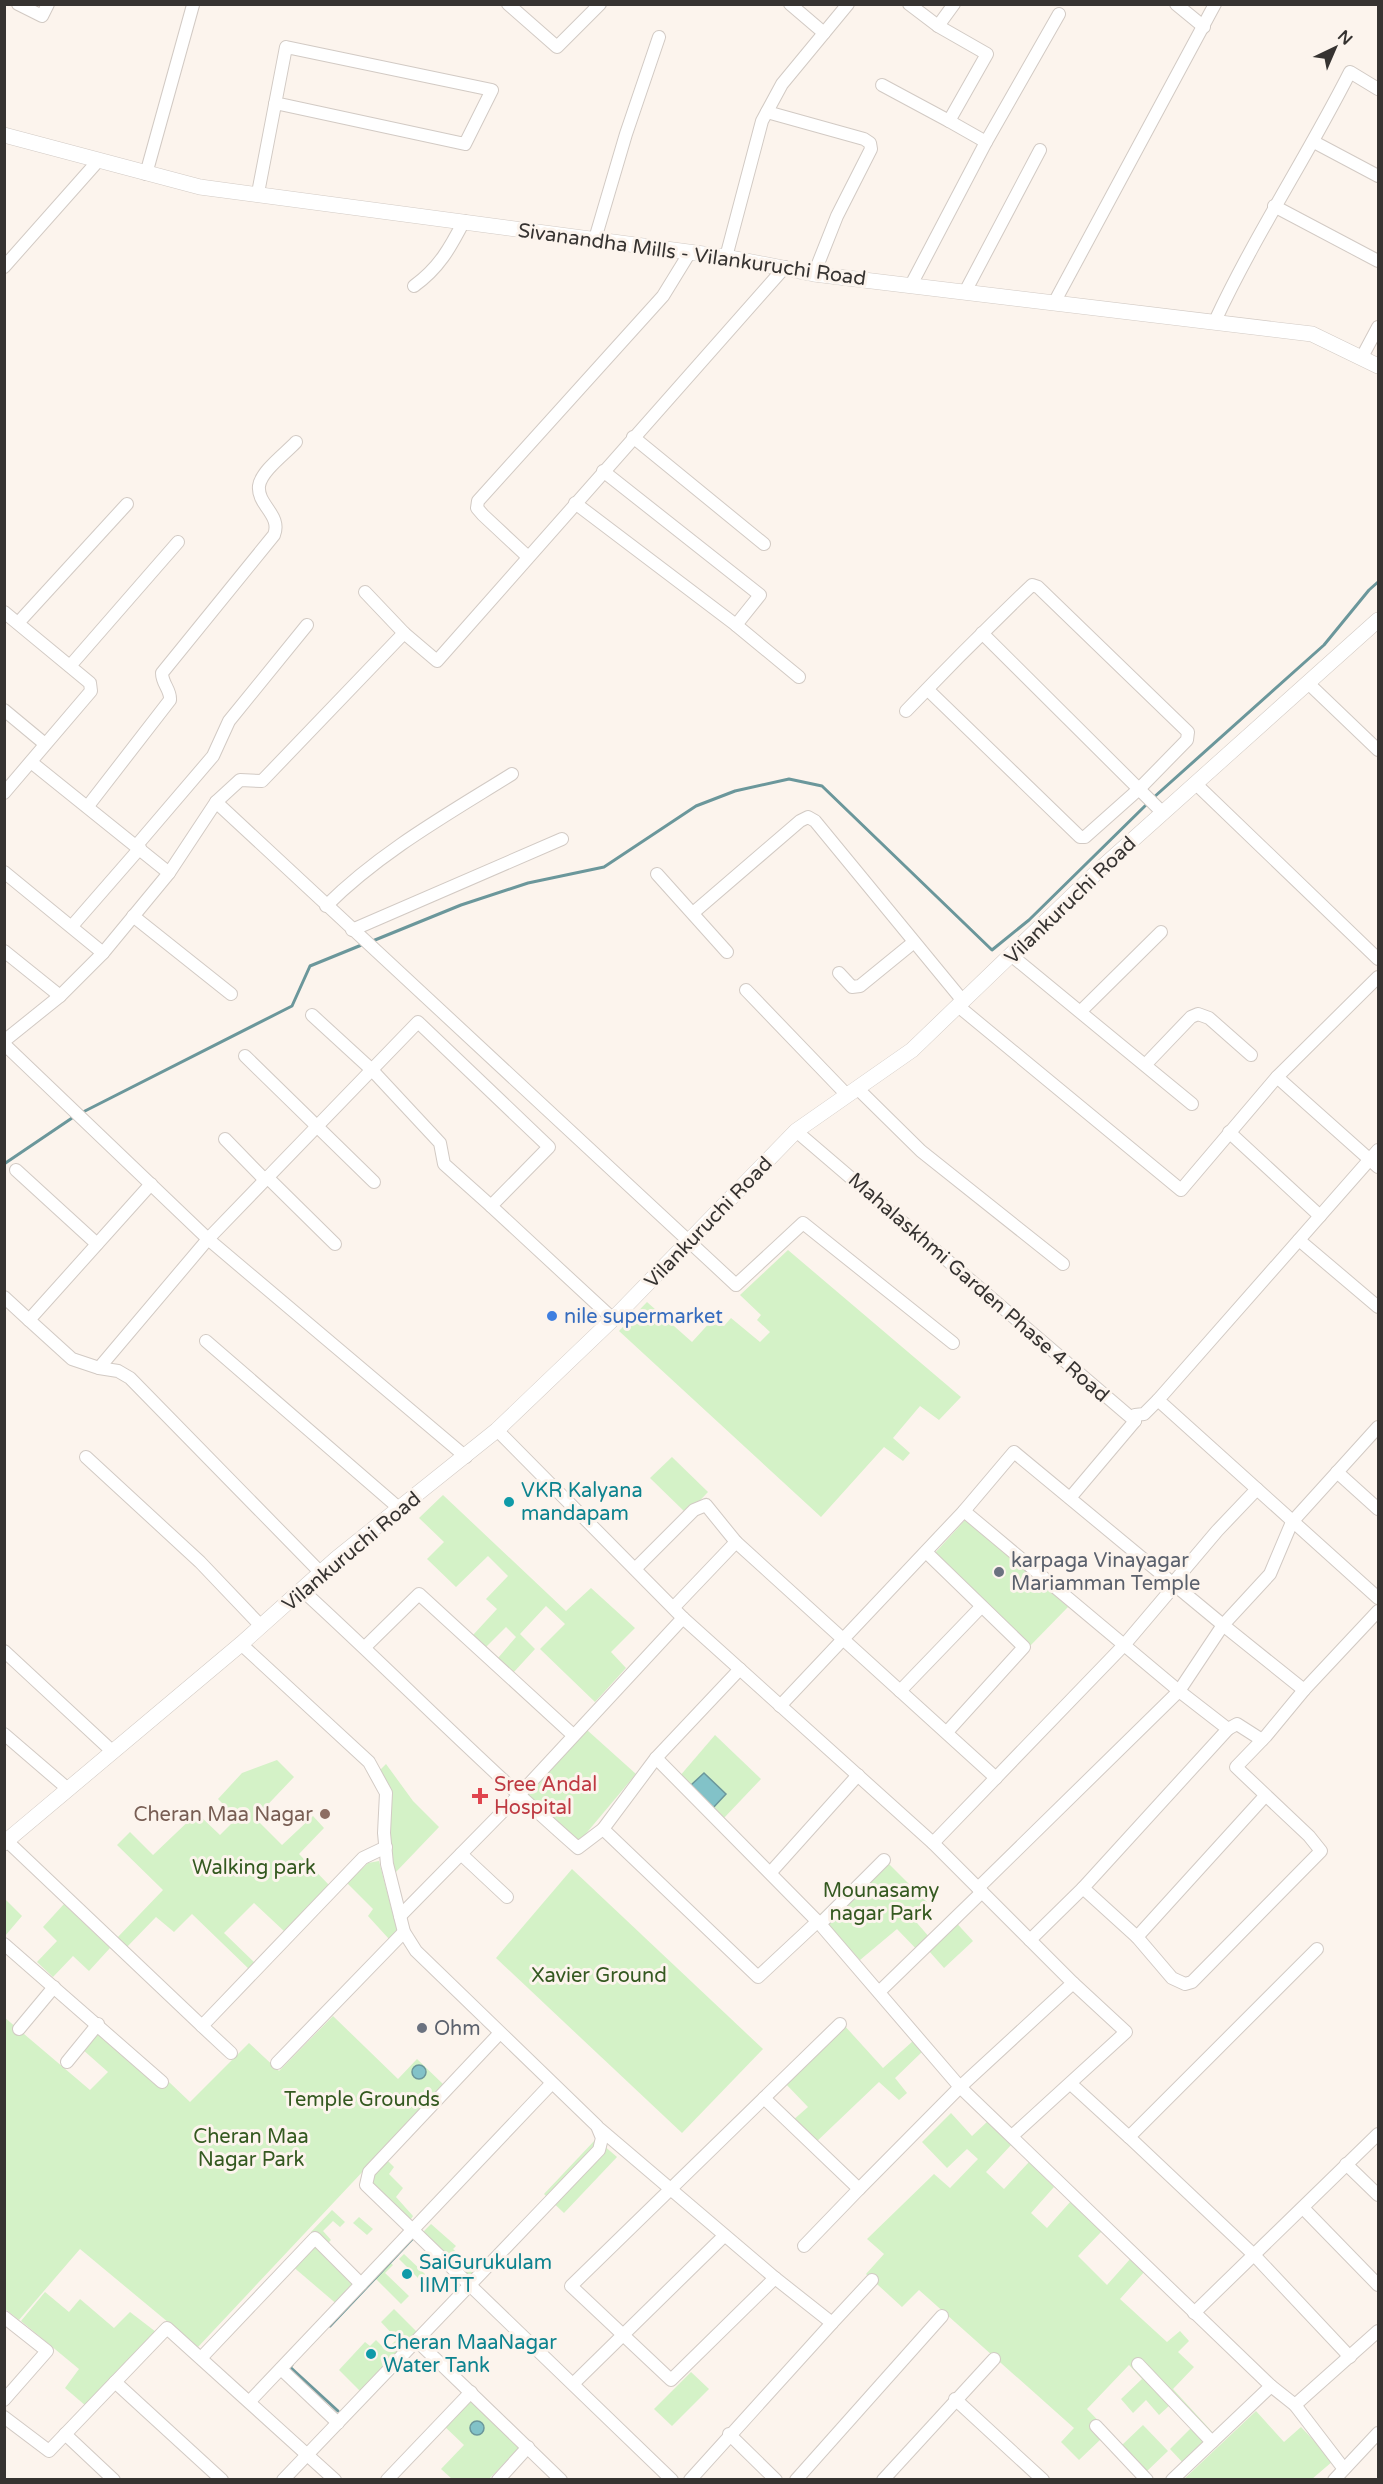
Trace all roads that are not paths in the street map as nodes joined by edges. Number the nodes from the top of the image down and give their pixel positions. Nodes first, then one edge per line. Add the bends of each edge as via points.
1 (18, 4) edge
2 (48, 4) edge
3 (508, 4) edge
4 (600, 4) edge
5 (790, 4) edge
6 (848, 4) edge
7 (909, 4) edge
8 (954, 4) edge
9 (1176, 4) edge
10 (1215, 4) edge
11 (193, 5) edge
12 (1059, 14) dead end
13 (938, 26) junction
14 (1204, 27) junction
15 (824, 33) junction
16 (659, 37) dead end
17 (882, 85) dead end
18 (1378, 88) edge
19 (275, 103) junction
20 (767, 112) junction
21 (949, 121) junction
22 (4, 135) edge
23 (986, 142) junction
24 (1314, 142) junction
25 (1040, 150) dead end
26 (98, 160) junction
27 (146, 174) junction
28 (1378, 176) edge
29 (258, 193) junction
30 (1274, 206) junction
31 (464, 221) junction
32 (595, 239) junction
33 (690, 252) junction
34 (726, 257) junction
35 (1378, 261) edge
36 (4, 267) edge
37 (785, 267) junction
38 (814, 274) junction
39 (911, 285) junction
40 (414, 286) dead end
41 (965, 292) junction
42 (1054, 303) junction
43 (1215, 321) junction
44 (1378, 327) edge
45 (1362, 357) junction
46 (1378, 366) edge
47 (633, 437) junction
48 (296, 442) dead end
49 (603, 471) junction
50 (575, 503) junction
51 (127, 504) dead end
52 (178, 542) dead end
53 (764, 544) dead end
54 (528, 557) junction
55 (365, 591) dead end
56 (4, 612) edge
57 (1378, 620) edge
58 (18, 623) junction
59 (307, 625) dead end
60 (736, 625) junction
61 (404, 633) junction
62 (982, 633) junction
63 (70, 666) junction
64 (799, 677) dead end
65 (1308, 683) junction
66 (927, 689) junction
67 (4, 710) edge
68 (906, 711) dead end
69 (45, 744) junction
70 (1378, 750) edge
71 (31, 762) junction
72 (512, 774) dead end
73 (1197, 785) junction
74 (1141, 792) junction
75 (4, 793) edge
76 (216, 802) junction
77 (88, 807) junction
78 (1163, 813) junction
79 (562, 839) dead end
80 (139, 846) junction
81 (4, 872) edge
82 (169, 873) junction
83 (657, 874) dead end
84 (326, 906) junction
85 (693, 913) junction
86 (133, 916) junction
87 (72, 926) junction
88 (352, 930) junction
89 (1161, 932) dead end
90 (914, 942) junction
91 (4, 951) edge
92 (104, 952) junction
93 (727, 952) dead end
94 (1012, 956) junction
95 (1378, 960) edge
96 (839, 973) dead end
97 (1378, 977) edge
98 (746, 990) dead end
99 (231, 994) dead end
100 (60, 996) junction
101 (960, 1004) junction
102 (1081, 1011) junction
103 (312, 1015) dead end
104 (4, 1042) edge
105 (1251, 1055) dead end
106 (245, 1056) dead end
107 (1146, 1064) junction
108 (372, 1070) junction
109 (1277, 1077) junction
110 (852, 1092) junction
111 (1192, 1104) dead end
112 (316, 1127) junction
113 (796, 1131) junction
114 (1229, 1132) junction
115 (225, 1139) dead end
116 (1376, 1159) edge
117 (16, 1170) dead end
118 (266, 1179) junction
119 (374, 1182) dead end
120 (151, 1184) junction
121 (491, 1206) junction
122 (1320, 1216) junction
123 (208, 1239) junction
124 (1299, 1240) junction
125 (687, 1243) junction
126 (97, 1244) junction
127 (335, 1244) dead end
128 (1064, 1264) dead end
129 (4, 1297) edge
130 (1378, 1307) edge
131 (613, 1319) junction
132 (29, 1320) junction
133 (206, 1341) dead end
134 (953, 1343) dead end
135 (99, 1368) junction
136 (1158, 1400) junction
137 (1135, 1421) junction
138 (1378, 1427) edge
139 (497, 1430) junction
140 (86, 1457) dead end
141 (466, 1457) junction
142 (1338, 1472) junction
143 (1257, 1490) junction
144 (1070, 1498) junction
145 (400, 1509) junction
146 (1378, 1509) edge
147 (964, 1511) junction
148 (1292, 1522) junction
149 (736, 1542) junction
150 (926, 1552) junction
151 (635, 1569) junction
152 (321, 1573) junction
153 (1174, 1584) junction
154 (302, 1590) junction
155 (1378, 1598) edge
156 (674, 1607) junction
157 (981, 1607) junction
158 (1378, 1611) edge
159 (683, 1618) junction
160 (1223, 1625) junction
161 (261, 1626) junction
162 (845, 1639) junction
163 (241, 1644) junction
164 (1125, 1644) junction
165 (365, 1647) junction
166 (4, 1651) edge
167 (740, 1669) junction
168 (1304, 1690) junction
169 (900, 1691) junction
170 (1179, 1691) junction
171 (780, 1706) junction
172 (1228, 1730) junction
173 (947, 1732) junction
174 (4, 1734) edge
175 (573, 1736) junction
176 (1262, 1740) junction
177 (113, 1752) junction
178 (656, 1758) junction
179 (858, 1775) junction
180 (996, 1778) junction
181 (68, 1789) junction
182 (518, 1796) junction
183 (1265, 1796) junction
184 (603, 1829) junction
185 (6, 1842) edge
186 (933, 1843) junction
187 (386, 1847) junction
188 (461, 1854) junction
189 (884, 1860) dead end
190 (771, 1872) junction
191 (1083, 1888) junction
192 (980, 1890) junction
193 (507, 1897) dead end
194 (400, 1916) junction
195 (818, 1923) junction
196 (404, 1932) junction
197 (1137, 1937) junction
198 (1030, 1940) junction
199 (5, 1945) edge
200 (1317, 1949) dead end
201 (1073, 1983) junction
202 (54, 1987) junction
203 (879, 1992) junction
204 (98, 2024) junction
205 (840, 2024) dead end
206 (202, 2026) junction
207 (19, 2029) dead end
208 (499, 2034) junction
209 (231, 2053) dead end
210 (67, 2062) dead end
211 (277, 2063) dead end
212 (162, 2082) dead end
213 (552, 2084) junction
214 (1071, 2084) junction
215 (960, 2087) junction
216 (764, 2098) junction
217 (597, 2126) junction
218 (1378, 2134) edge
219 (1012, 2136) junction
220 (1129, 2137) junction
221 (1346, 2164) junction
222 (670, 2189) junction
223 (859, 2189) junction
224 (1378, 2195) edge
225 (1304, 2209) junction
226 (412, 2230) junction
227 (724, 2236) junction
228 (804, 2246) dead end
229 (1254, 2255) junction
230 (775, 2278) junction
231 (872, 2280) dead end
232 (361, 2284) junction
233 (472, 2284) junction
234 (1378, 2285) edge
235 (1194, 2313) junction
236 (942, 2316) dead end
237 (4, 2317) edge
238 (832, 2323) junction
239 (1378, 2331) edge
240 (623, 2335) junction
241 (417, 2341) junction
242 (1350, 2357) junction
243 (201, 2358) junction
244 (994, 2359) dead end
245 (1138, 2364) dead end
246 (281, 2369) junction
247 (115, 2382) junction
248 (574, 2383) junction
249 (1271, 2386) junction
250 (471, 2392) junction
251 (955, 2399) junction
252 (4, 2400) edge
253 (250, 2402) junction
254 (1295, 2405) junction
255 (4, 2416) edge
256 (338, 2423) junction
257 (1096, 2426) dead end
258 (1378, 2433) edge
259 (65, 2434) junction
260 (729, 2434) junction
261 (1212, 2442) junction
262 (528, 2447) junction
263 (308, 2454) junction
264 (1341, 2475) edge
265 (114, 2480) edge
266 (222, 2480) edge
267 (283, 2480) edge
268 (335, 2480) edge
269 (387, 2480) edge
270 (498, 2480) edge
271 (561, 2480) edge
272 (672, 2480) edge
273 (690, 2480) edge
274 (776, 2480) edge
275 (796, 2480) edge
276 (883, 2480) edge
277 (1043, 2480) edge
278 (1147, 2480) edge
279 (1172, 2480) edge

1 - 2 street via 42,16
3 - 4 street via 557,47
5 - 15 street
6 - 15 street
7 - 13 street
8 - 13 street
9 - 14 street
10 - 14 street
11 - 27 street
12 - 23 street
13 - 21 street via 987,54
14 - 42 street
15 - 20 street via 782,84
16 - 32 street
17 - 21 street
18 - 24 street via 1350,72
19 - 19 street via 286,47 492,90 465,144
19 - 29 street
20 - 34 street
20 - 38 street via 870,144
21 - 23 street
22 - 26 main road, Sivanandha Mills - Vilankuruchi Road
23 - 39 street
24 - 28 street
24 - 30 street
25 - 41 street
26 - 27 main road, Sivanandha Mills - Vilankuruchi Road
26 - 36 street
27 - 29 main road, Sivanandha Mills - Vilankuruchi Road via 200,187
29 - 31 main road, Sivanandha Mills - Vilankuruchi Road
30 - 35 street
30 - 43 street
31 - 32 main road, Sivanandha Mills - Vilankuruchi Road
31 - 40 street via 443,259
32 - 33 main road, Sivanandha Mills - Vilankuruchi Road
33 - 34 main road, Sivanandha Mills - Vilankuruchi Road
33 - 54 street via 663,296 478,501 477,508 483,515
34 - 37 main road, Sivanandha Mills - Vilankuruchi Road
37 - 38 main road, Sivanandha Mills - Vilankuruchi Road
37 - 47 street
38 - 39 main road, Sivanandha Mills - Vilankuruchi Road
39 - 41 main road, Sivanandha Mills - Vilankuruchi Road
41 - 42 main road, Sivanandha Mills - Vilankuruchi Road
42 - 43 main road, Sivanandha Mills - Vilankuruchi Road
43 - 45 main road, Sivanandha Mills - Vilankuruchi Road via 1311,334
44 - 45 street
45 - 46 main road, Sivanandha Mills - Vilankuruchi Road
47 - 49 street
47 - 53 street
48 - 77 street via 259,486 276,523 274,535 162,674 170,700
49 - 50 street
49 - 60 street via 760,595
50 - 54 street
50 - 60 street
51 - 58 street
52 - 63 street
54 - 61 street via 437,660
55 - 61 street
56 - 58 street
57 - 65 main road, Vilankuruchi Road
58 - 63 street
59 - 80 street via 229,721 213,756
60 - 64 street
61 - 76 street via 262,781 240,780
62 - 66 street
62 - 74 street
62 - 74 street via 1032,585 1038,587 1188,732 1187,740
63 - 69 street via 90,683 91,691
65 - 70 street
65 - 73 main road, Vilankuruchi Road
66 - 68 street
66 - 74 street via 1080,837
67 - 69 street
69 - 71 street
71 - 75 street
71 - 77 street
72 - 84 street via 376,862
73 - 78 main road, Vilankuruchi Road
73 - 95 street
74 - 78 street
76 - 82 street
76 - 84 street
77 - 80 street
78 - 94 main road, Vilankuruchi Road
79 - 88 street
80 - 82 street
80 - 87 street
81 - 87 street
82 - 86 street
83 - 85 street
84 - 88 street
85 - 90 street via 808,817
85 - 93 street
86 - 92 street
86 - 99 street
87 - 92 street
88 - 125 street
89 - 102 street
90 - 96 street via 860,986 852,987
90 - 101 street
91 - 100 street
92 - 100 street
94 - 101 main road, Vilankuruchi Road
94 - 102 street
97 - 109 street
98 - 110 street
100 - 104 street
101 - 110 main road, Vilankuruchi Road via 912,1050
101 - 114 street via 1181,1190
102 - 107 street
103 - 108 street
104 - 120 street
105 - 107 street via 1209,1018 1198,1014
106 - 112 street
107 - 111 street
108 - 112 street
108 - 121 street via 441,1143 444,1164
108 - 121 street via 418,1022 549,1147
109 - 114 street
109 - 116 street
110 - 113 main road, Vilankuruchi Road
110 - 128 street
112 - 118 street
112 - 119 street
113 - 125 main road, Vilankuruchi Road
113 - 137 street, Mahalaskhmi Garden Phase 4 Road
114 - 122 street
115 - 118 street
116 - 122 street
117 - 126 street
118 - 123 street
118 - 127 street
120 - 123 street
120 - 126 street
121 - 131 street
122 - 124 street
123 - 135 street
123 - 141 street
124 - 130 street
124 - 136 street
125 - 131 main road, Vilankuruchi Road
125 - 134 street via 736,1285 803,1223
126 - 132 street
129 - 132 street
131 - 139 main road, Vilankuruchi Road
132 - 135 street via 72,1359
133 - 145 street
135 - 152 street via 130,1378
136 - 137 street via 1144,1414 1135,1414
136 - 143 street
137 - 144 street
138 - 142 street
139 - 141 main road, Vilankuruchi Road
139 - 151 street
140 - 161 street via 200,1562
141 - 145 main road, Vilankuruchi Road
142 - 146 street
142 - 148 street
143 - 148 street
143 - 153 street via 1216,1531
144 - 147 street via 1014,1452
144 - 153 street
145 - 152 main road, Vilankuruchi Road
147 - 150 street
147 - 164 street
148 - 155 street
148 - 160 street via 1270,1574
149 - 151 street via 706,1505 693,1509
149 - 156 street
149 - 162 street
150 - 157 street
150 - 162 street
151 - 156 street
152 - 154 main road, Vilankuruchi Road
153 - 160 street
153 - 164 street
154 - 161 main road, Vilankuruchi Road
154 - 165 street
156 - 159 street
157 - 169 street
157 - 173 street via 1024,1647
158 - 168 street
159 - 167 street
159 - 175 street
160 - 168 street
160 - 170 street
161 - 163 main road, Vilankuruchi Road
162 - 169 street
162 - 171 street
163 - 177 main road, Vilankuruchi Road
163 - 187 street via 369,1762 386,1793
164 - 170 street
164 - 180 street
165 - 175 street via 419,1594
165 - 182 street
166 - 177 street
167 - 171 street
167 - 178 street
168 - 176 street
169 - 173 street
170 - 172 street
170 - 192 street
171 - 179 street
172 - 176 street via 1237,1724
172 - 191 street
173 - 180 street
174 - 181 street
175 - 182 street
176 - 183 street via 1236,1767
177 - 181 main road, Vilankuruchi Road
178 - 184 street
178 - 190 street
179 - 186 street
179 - 190 street
180 - 186 street
181 - 185 main road, Vilankuruchi Road
182 - 184 street via 578,1848
182 - 188 street
183 - 197 street
183 - 197 street via 1321,1851 1192,1983 1172,1978
184 - 195 street via 758,1977
185 - 206 street
186 - 192 street
187 - 194 street
187 - 206 street via 363,1858
188 - 193 street
188 - 194 street
189 - 195 street
190 - 195 street
191 - 197 street
191 - 198 street
192 - 198 street
192 - 203 street
194 - 196 street
195 - 203 street
196 - 208 street via 416,1951
196 - 211 street
198 - 201 street
199 - 202 street
200 - 220 street
201 - 214 street via 1126,2032
201 - 215 street
202 - 204 street
202 - 207 street
203 - 215 street
204 - 210 street
204 - 212 street
205 - 216 street
206 - 209 street
208 - 213 street
208 - 226 street via 369,2172 366,2185
213 - 217 street
213 - 226 street
214 - 219 street
214 - 220 street
215 - 219 street
215 - 223 street
216 - 222 street
216 - 223 street
217 - 222 street
217 - 233 street via 602,2138 599,2150
218 - 221 street
219 - 235 street
220 - 229 street
221 - 224 street
221 - 225 street
222 - 227 street
222 - 240 street via 571,2286
223 - 228 street
225 - 229 street
225 - 234 street
226 - 232 street
226 - 233 street
227 - 230 street
227 - 240 street
229 - 235 street
229 - 242 street
230 - 238 street
230 - 240 street via 671,2380
231 - 238 street
232 - 243 street via 315,2238
232 - 246 street
233 - 241 street
233 - 248 street
235 - 249 street
236 - 275 street
237 - 252 street via 47,2351
238 - 260 street
239 - 242 street
240 - 248 street
241 - 250 street
241 - 256 street
242 - 254 street
243 - 247 street via 167,2328
243 - 253 street
244 - 251 street
245 - 261 street
246 - 253 street
246 - 256 street
247 - 259 street
247 - 266 street
248 - 272 street
249 - 254 street
249 - 261 street
250 - 262 street
250 - 269 street
251 - 276 street
251 - 277 street
253 - 263 street
254 - 264 street
255 - 259 street via 49,2451
256 - 263 street
257 - 278 street
258 - 264 street
259 - 265 street
260 - 273 street
260 - 274 street
261 - 279 street
262 - 270 street
262 - 271 street
263 - 267 street
263 - 268 street

